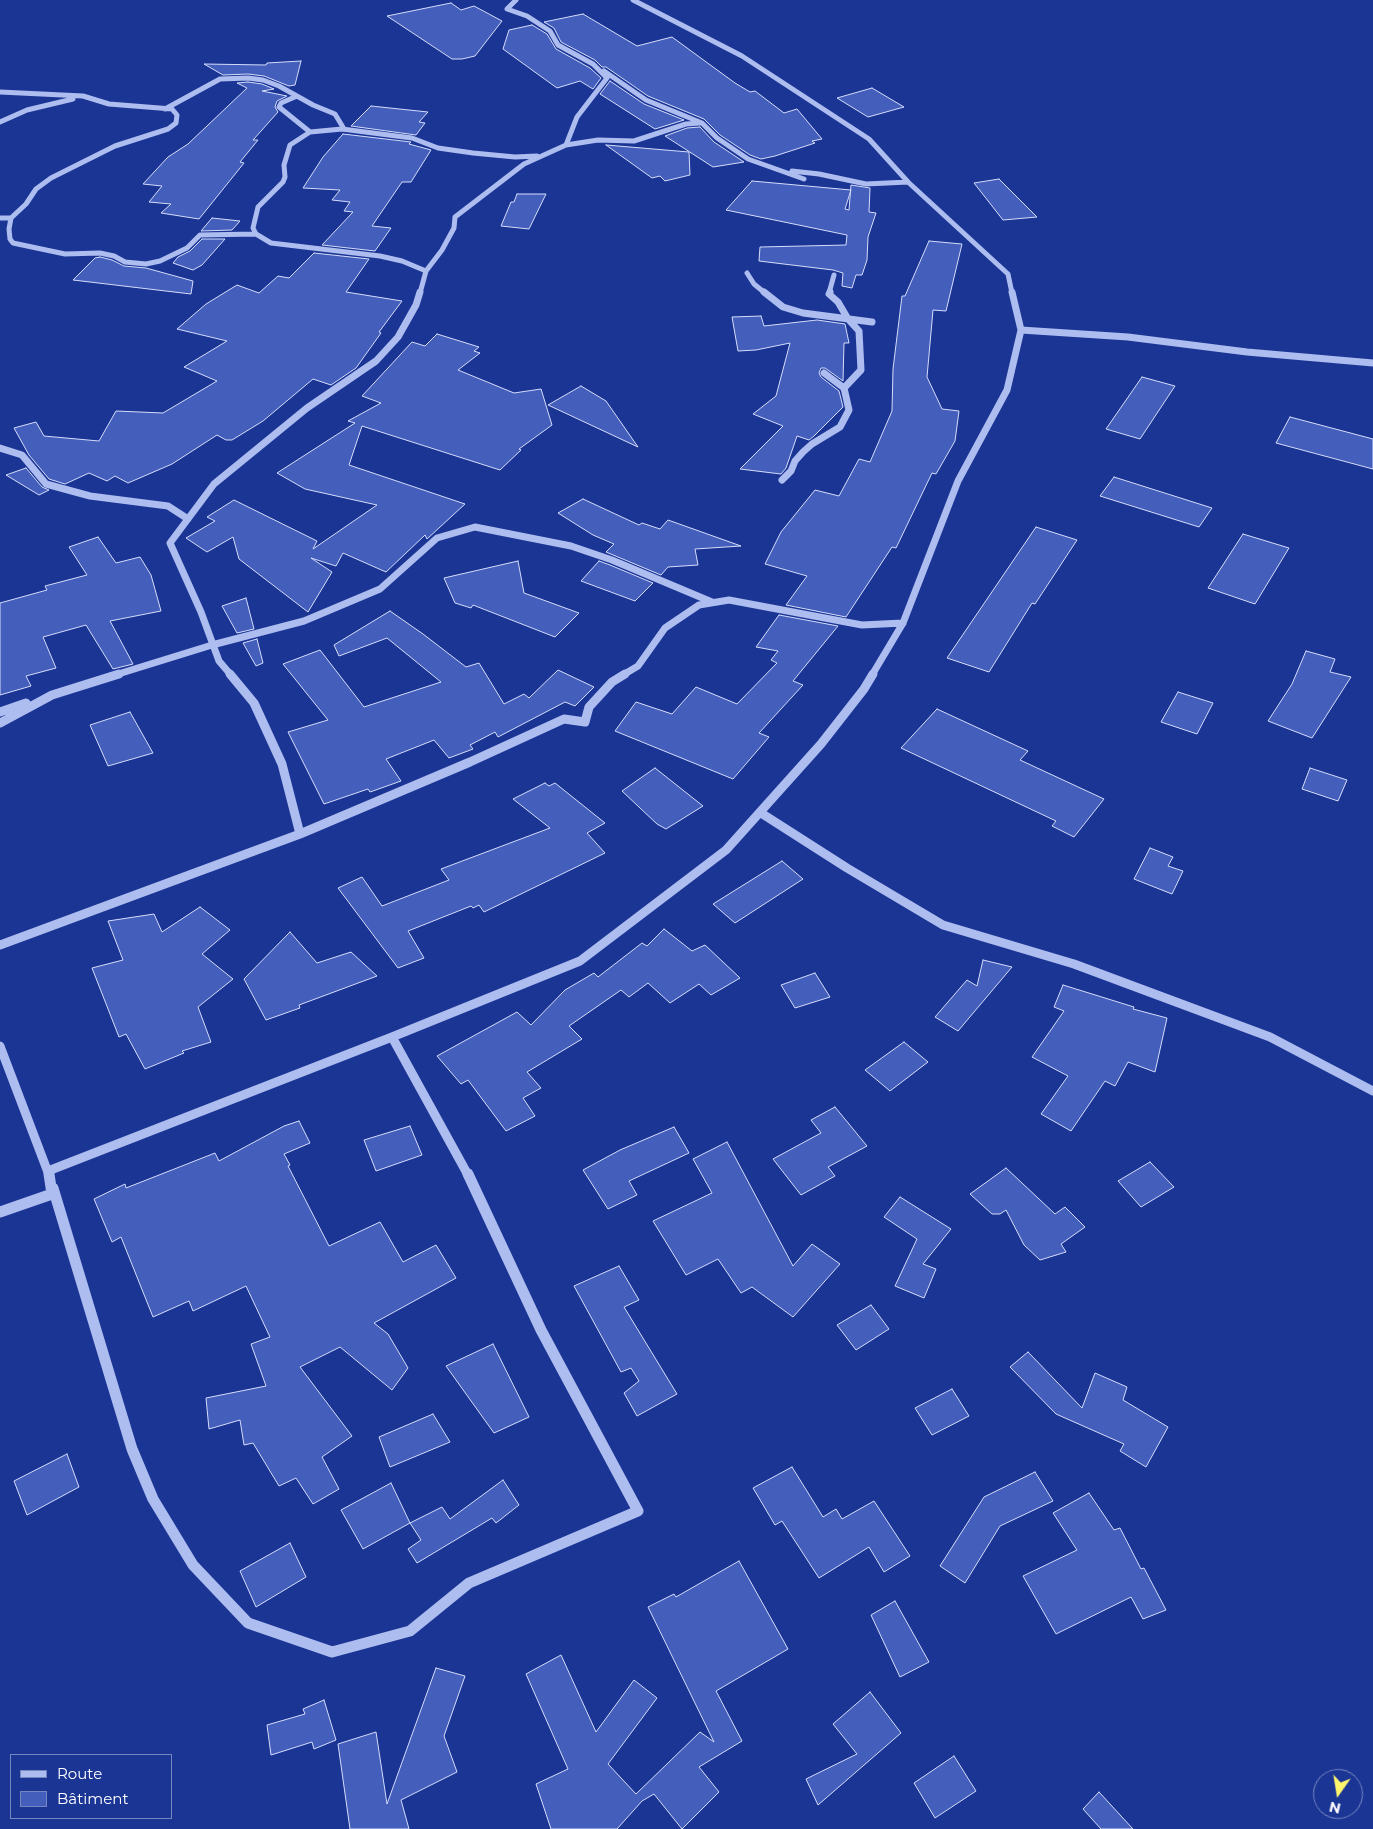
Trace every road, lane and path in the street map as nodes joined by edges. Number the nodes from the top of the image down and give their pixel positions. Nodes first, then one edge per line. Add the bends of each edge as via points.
1 (516, 0) edge
2 (633, 0) edge
3 (593, 64) junction
4 (0, 92) edge
5 (83, 96) junction
6 (297, 96) junction
7 (165, 109) junction
8 (0, 122) edge
9 (702, 123) junction
10 (344, 129) junction
11 (310, 132) junction
12 (566, 145) junction
13 (544, 156) junction
14 (784, 170) junction
15 (804, 179) dead end
16 (908, 182) junction
17 (0, 218) edge
18 (11, 218) junction
19 (256, 234) junction
20 (426, 272) junction
21 (747, 273) dead end
22 (834, 275) dead end
23 (848, 319) junction
24 (872, 322) dead end
25 (1021, 330) junction
26 (1373, 363) edge
27 (824, 373) dead end
28 (844, 388) junction
29 (0, 448) edge
30 (782, 480) dead end
31 (188, 520) junction
32 (713, 603) junction
33 (903, 624) junction
34 (212, 645) junction
35 (52, 695) junction
36 (0, 712) edge
37 (0, 723) edge
38 (761, 813) junction
39 (300, 834) junction
40 (0, 945) edge
41 (392, 1037) junction
42 (0, 1046) edge
43 (1373, 1091) edge
44 (48, 1171) junction
45 (0, 1212) edge

1 - 3 street via 508,9 527,16 550,31 558,44
2 - 16 street via 742,56 869,139
3 - 9 street via 646,100
3 - 12 street via 607,78 577,117
4 - 5 street
5 - 7 street via 109,104
5 - 8 street via 27,110
6 - 7 street via 270,82 248,78 220,79
6 - 10 street via 335,114
6 - 11 street via 279,107
7 - 18 street via 176,111 176,124 115,146 51,178 36,189
9 - 12 street via 686,124 634,141 598,140
9 - 14 street via 748,160
10 - 11 street
10 - 13 street via 412,138 438,148 473,153
11 - 19 street via 290,145 283,182 254,215
12 - 13 street
13 - 20 street via 511,173 456,218 442,250
14 - 15 street
14 - 16 street via 866,184
16 - 25 street via 1008,274
17 - 18 street
18 - 19 street via 10,239 16,244 65,254 100,253 141,264 178,253 203,234
19 - 20 street via 283,246 402,260
20 - 31 street via 416,305 398,337 376,361 307,408 214,484
21 - 23 street via 754,284 783,307
22 - 23 street via 829,294
23 - 24 street
23 - 28 street via 858,331 862,370
25 - 26 street via 1128,337
25 - 33 street via 1007,390 958,481
27 - 28 street
28 - 30 street via 849,410 840,427 803,452
29 - 31 street via 22,454 46,484 90,496 168,506
31 - 34 street via 170,543
32 - 33 street via 729,600 862,625
32 - 34 street via 571,546 475,527 437,538 380,589 304,621
32 - 39 street via 698,605 665,628 638,666 612,682 589,708 585,722 564,719
33 - 38 street via 864,689
34 - 35 street
34 - 39 street via 220,661 254,703 282,764
35 - 36 street
35 - 37 street
38 - 41 street via 726,850 580,960
38 - 43 street via 943,925 1074,964 1270,1037
39 - 40 street
41 - 44 street
41 - 44 street via 468,1175 541,1330 638,1511 469,1583 410,1631 332,1652 248,1623 193,1565 153,1499 132,1449
42 - 44 street
44 - 45 street via 52,1194

